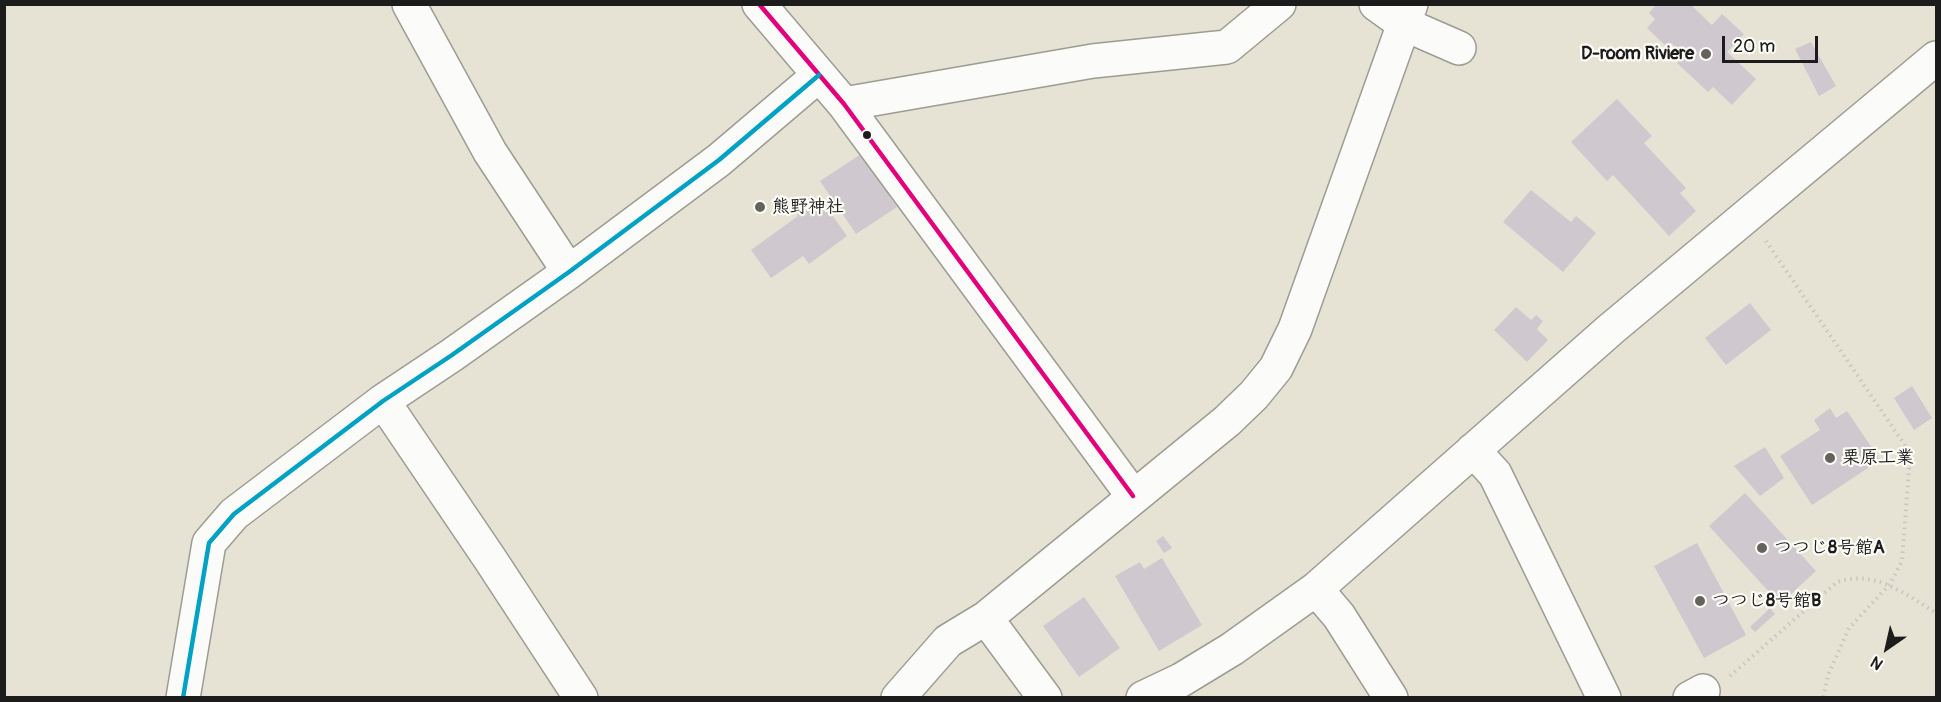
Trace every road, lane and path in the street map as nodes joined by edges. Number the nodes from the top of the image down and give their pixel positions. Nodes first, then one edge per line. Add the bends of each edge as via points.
1 (410, 4) edge
2 (759, 4) edge
3 (1279, 4) edge
4 (1376, 4) edge
5 (1408, 14) edge
6 (1459, 48) dead end
7 (1936, 58) edge
8 (819, 75) junction
9 (844, 104) junction
10 (1749, 215) junction
11 (569, 272) junction
12 (383, 400) junction
13 (1473, 450) junction
14 (1133, 496) junction
15 (1890, 584) junction
16 (1316, 589) junction
17 (1936, 613) edge
18 (986, 618) junction
19 (1697, 694) edge
20 (183, 698) edge
21 (580, 698) edge
22 (898, 698) edge
23 (1045, 698) edge
24 (1143, 698) edge
25 (1391, 698) edge
26 (1605, 698) edge
27 (1823, 698) edge

1 - 11 street via 490,152
2 - 8 street
3 - 9 street via 1227,47 1094,61
4 - 5 street
5 - 6 street
5 - 14 street via 1276,368 1227,421
7 - 10 street
8 - 9 street
8 - 11 street via 719,160
9 - 14 street
10 - 13 street
10 - 15 path via 1906,447 1909,469 1902,561
11 - 12 street
12 - 20 street via 234,514 209,543
12 - 21 street
13 - 16 street
13 - 26 street via 1495,474
14 - 18 street
15 - 17 path
15 - 19 path via 1862,577 1837,582 1722,683
15 - 27 path via 1849,628 1828,675
16 - 24 street via 1233,649
16 - 25 street via 1339,616
18 - 22 street via 948,641
18 - 23 street

